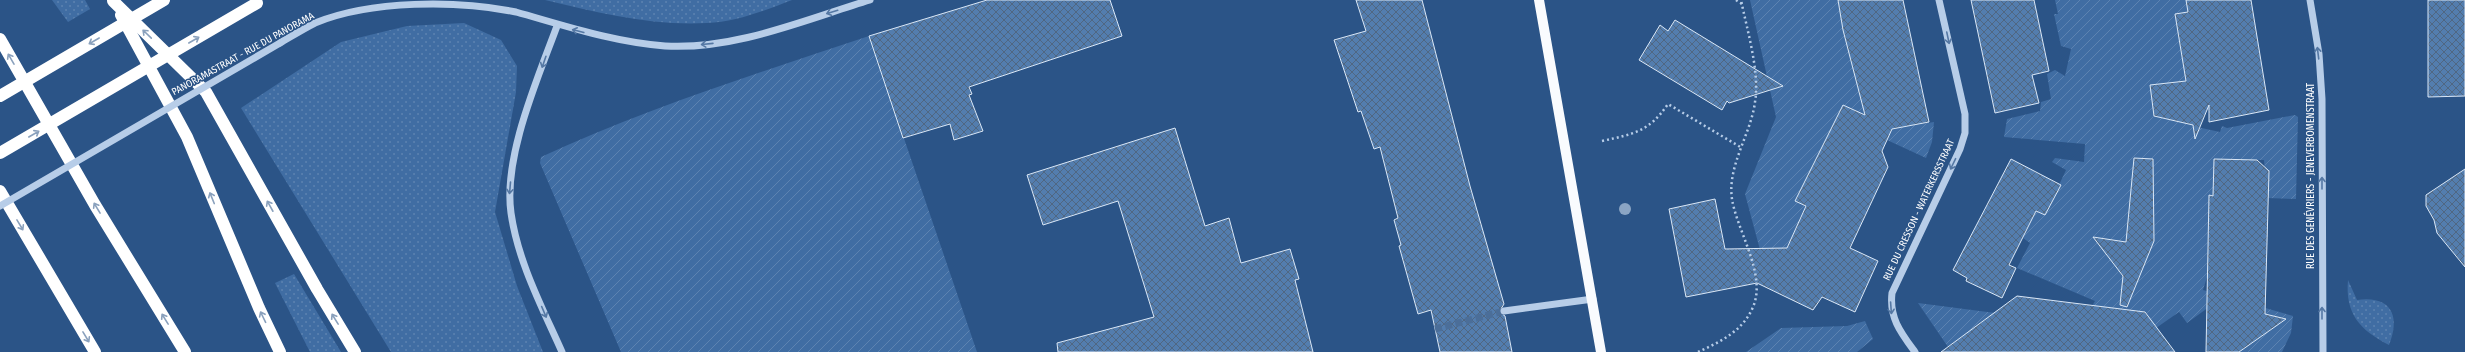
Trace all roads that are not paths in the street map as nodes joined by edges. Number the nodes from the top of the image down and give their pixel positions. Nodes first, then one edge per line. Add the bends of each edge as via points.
1 (113, 0) edge
2 (164, 0) edge
3 (870, 0) edge
4 (1539, 0) edge
5 (1939, 0) edge
6 (2310, 0) edge
7 (259, 2) edge
8 (557, 26) junction
9 (0, 39) edge
10 (0, 96) edge
11 (0, 153) edge
12 (0, 191) edge
13 (0, 206) edge
14 (1593, 299) junction
15 (1504, 311) tunnel mouth
16 (95, 352) edge
17 (185, 352) edge
18 (280, 352) edge
19 (356, 352) edge
20 (562, 352) edge
21 (1601, 352) edge
22 (1915, 352) edge
23 (2322, 352) edge

18 -> 1 highway via 187,137
19 -> 1 highway via 317,289 206,92
2 -> 10 highway, bridge
3 -> 8 street, PANORAMASTRAAT - RUE DU PANORAMA via 733,40 696,46 637,43
4 - 14 main road
5 -> 22 street, RUE DU CRESSON - WATERKERSSTRAAT via 1965,114 1965,134 1892,293 1892,314
23 -> 6 street, RUE DES GENÉVRIERS - JENEVERBOMENSTRAAT via 2322,99 2319,54
11 -> 7 highway, bridge
8 - 13 street, PANORAMASTRAAT - RUE DU PANORAMA, bridge via 516,12 476,4 433,2 354,11 316,23
8 -> 20 street via 526,114 510,192 511,212 519,248
17 -> 9 highway via 95,205
12 -> 16 highway
14 - 15 street
14 - 21 main road

